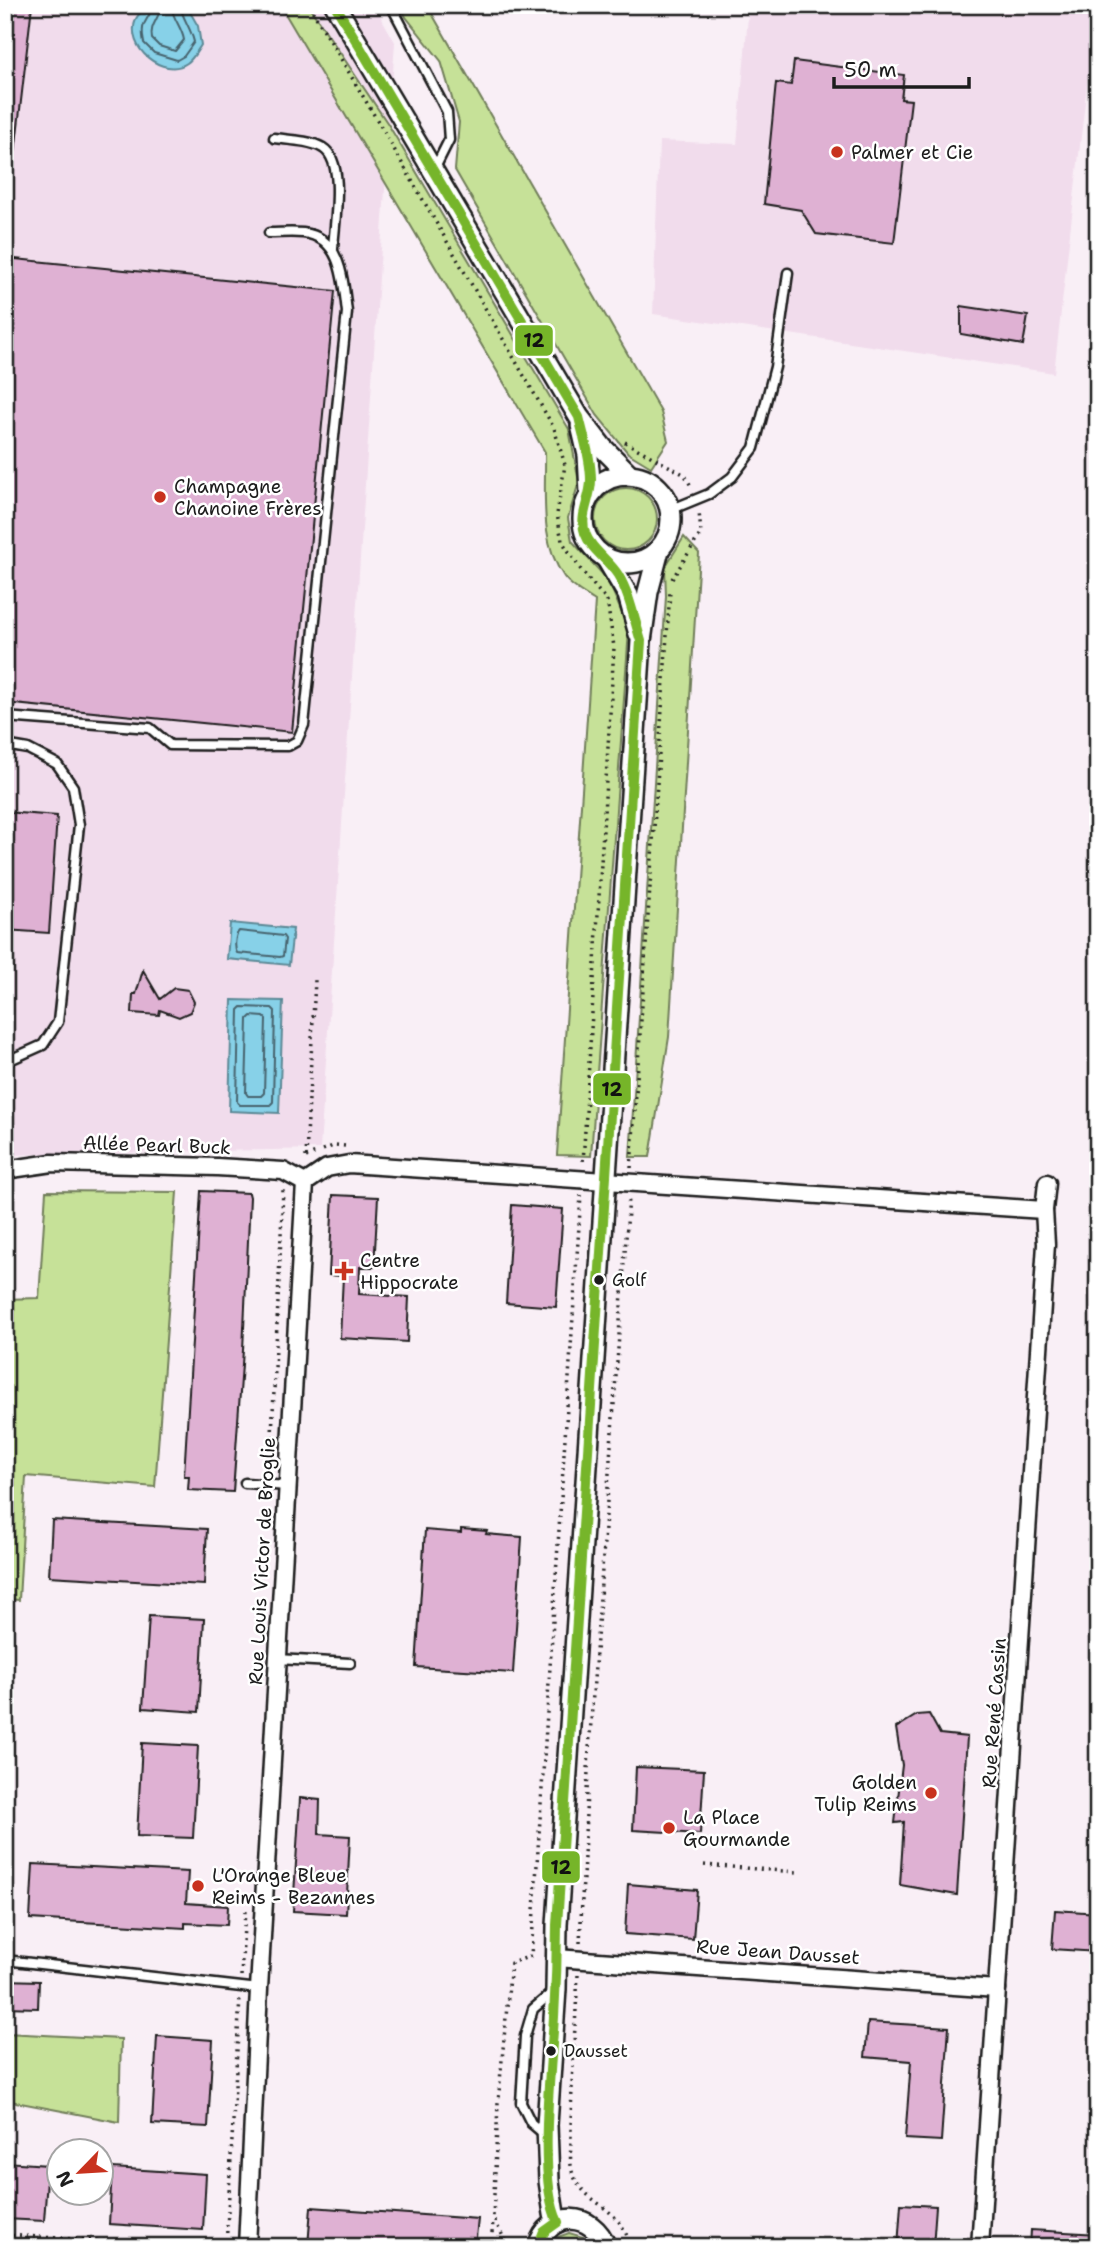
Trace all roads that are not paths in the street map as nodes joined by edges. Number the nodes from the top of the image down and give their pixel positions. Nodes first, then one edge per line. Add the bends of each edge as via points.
1 (335, 5) edge
2 (345, 5) edge
3 (391, 5) edge
4 (386, 94) junction
5 (274, 138) dead end
6 (434, 171) junction
7 (270, 233) dead end
8 (333, 249) junction
9 (788, 273) dead end
10 (579, 417) junction
11 (629, 474) junction
12 (590, 494) junction
13 (670, 510) junction
14 (659, 550) junction
15 (606, 558) junction
16 (640, 641) junction
17 (5, 717) edge
18 (5, 745) edge
19 (5, 1062) edge
20 (5, 1170) edge
21 (606, 1181) junction
22 (305, 1183) junction
23 (1047, 1183) dead end
24 (1044, 1210) junction
25 (245, 1483) dead end
26 (287, 1486) junction
27 (277, 1659) junction
28 (350, 1663) dead end
29 (556, 1958) junction
30 (5, 1960) edge
31 (259, 1989) junction
32 (997, 1989) junction
33 (556, 1990) junction
34 (548, 2137) junction
35 (558, 2222) junction
36 (247, 2247) edge
37 (538, 2247) edge
38 (606, 2247) edge
39 (980, 2247) edge

1 - 4 street
2 - 4 street
3 - 6 lane via 447,113 449,140
4 - 6 street
5 - 8 lane via 309,143 330,153 338,176
6 - 10 street
7 - 8 lane via 305,233 325,240
8 - 17 lane via 347,312 304,725 297,741 288,746 170,745 149,728
9 - 13 lane via 775,368 754,448 732,477
10 - 11 street
10 - 12 street via 588,455
11 - 12 street via 614,476
11 - 13 street via 656,486
12 - 15 street via 582,522 590,543
13 - 14 street via 671,524
14 - 15 street via 634,563
14 - 16 street
15 - 16 street via 628,595
16 - 21 street
18 - 19 lane via 28,749 57,764 73,787 79,825 58,1022 43,1045
20 - 22 street, Allée Pearl Buck via 52,1163 217,1167 284,1171
21 - 22 street via 349,1164 327,1168
21 - 24 street
21 - 29 street
22 - 26 street, Rue Louis Victor de Broglie
23 - 24 street, Rue René Cassin
24 - 32 street, Rue René Cassin via 1046,1244
25 - 26 lane
26 - 27 street, Rue Louis Victor de Broglie
27 - 28 lane
27 - 31 street, Rue Louis Victor de Broglie
29 - 32 street, Rue Jean Dausset
29 - 33 street
30 - 31 lane
31 - 36 street, Rue Louis Victor de Broglie
32 - 39 street, Rue René Cassin
33 - 34 street
33 - 34 lane via 533,2009 524,2036 520,2103 531,2123
34 - 35 street via 549,2181
35 - 37 street via 544,2232
35 - 38 street via 584,2221 598,2231

